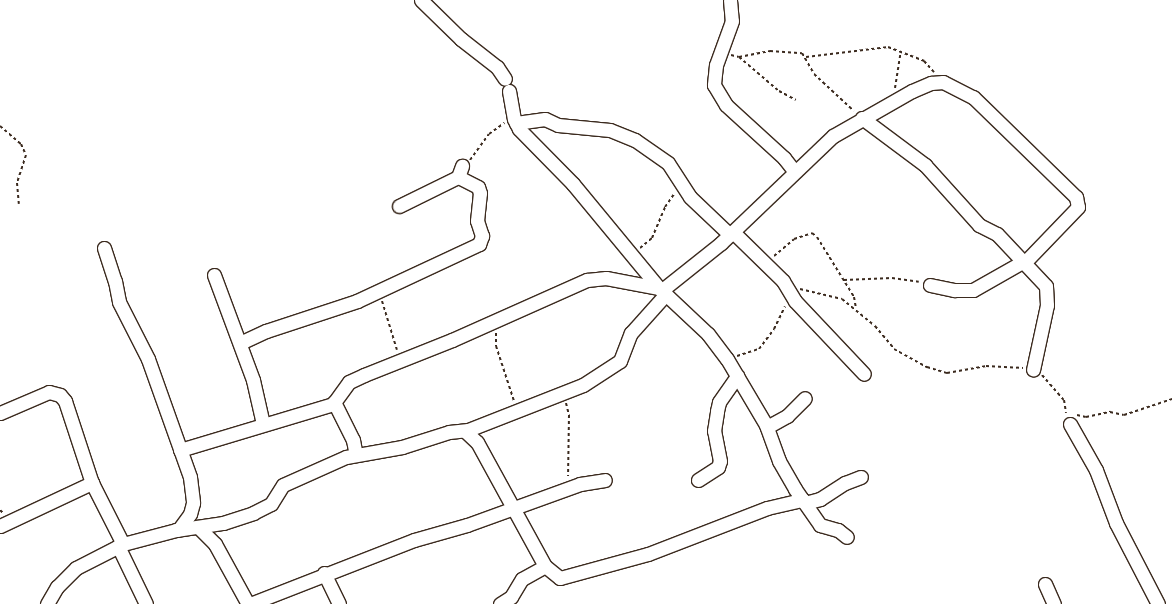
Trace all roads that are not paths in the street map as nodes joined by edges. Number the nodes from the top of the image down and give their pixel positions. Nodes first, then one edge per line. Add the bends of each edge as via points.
1 (421, 0) edge
2 (730, 0) edge
3 (862, 118) junction
4 (515, 120) junction
5 (794, 171) junction
6 (399, 206) dead end
7 (731, 234) junction
8 (104, 248) dead end
9 (1025, 261) junction
10 (214, 275) dead end
11 (930, 285) road end
12 (662, 290) junction
13 (240, 343) junction
14 (1033, 370) road end
15 (864, 374) dead end
16 (738, 376) junction
17 (805, 398) dead end
18 (334, 402) junction
19 (0, 413) edge
20 (1071, 416) road end
21 (262, 424) junction
22 (767, 427) junction
23 (465, 431) junction
24 (180, 450) junction
25 (356, 454) junction
26 (861, 477) dead end
27 (605, 480) dead end
28 (698, 480) dead end
29 (92, 483) junction
30 (804, 502) junction
31 (514, 508) junction
32 (0, 526) edge
33 (198, 527) junction
34 (179, 529) junction
35 (847, 537) dead end
36 (120, 545) junction
37 (545, 566) junction
38 (324, 574) junction
39 (1045, 584) dead end
40 (47, 604) edge
41 (146, 604) edge
42 (249, 604) edge
43 (339, 604) edge
44 (500, 604) edge
45 (1054, 604) edge
46 (1158, 604) edge

1 - 4 street via 461,39 497,67 507,85
2 - 5 street via 733,13 713,77 718,94 726,105 784,158
3 - 5 street via 833,136
3 - 9 street via 925,165 979,225 996,234
3 - 9 street via 931,83 943,82 973,97 1076,197 1078,207
4 - 7 street via 545,119 558,125 610,130 635,140 659,155 673,169 683,187
4 - 12 street via 528,139 573,184
5 - 7 street
6 - 13 street via 460,171 478,187 480,193 477,221 482,240 476,246 378,291
7 - 12 street
7 - 15 street via 766,263 818,328
8 - 24 street via 119,302 148,359
9 - 11 street via 973,290 954,290
9 - 14 street via 1046,286 1047,296
10 - 13 street
12 - 16 street via 698,323 727,358
12 - 18 street via 596,278 349,382
12 - 23 street via 631,333 624,354 614,366 583,385
13 - 21 street via 253,380
16 - 22 street
16 - 28 street via 719,402 717,411 714,431 718,467
17 - 22 street via 787,416
18 - 21 street
18 - 25 street via 353,440
19 - 29 street via 49,392 60,394 65,401
20 - 46 street via 1096,470 1116,523
21 - 24 street
22 - 30 street via 779,461
23 - 25 street via 449,432 402,447
23 - 31 street via 476,442
24 - 34 street via 190,477 193,502 190,514
25 - 33 street via 283,485 267,507 223,523
26 - 30 street via 845,482 820,498
27 - 31 street via 591,481
29 - 32 street
29 - 36 street
30 - 35 street via 820,524 838,530
30 - 37 street via 783,503 648,554 626,558 567,577 553,575
31 - 37 street
31 - 38 street via 414,540
33 - 34 street
33 - 42 street via 215,544
34 - 36 street
36 - 40 street via 76,568 57,587
36 - 41 street
37 - 44 street via 522,579 511,597
38 - 42 street
38 - 43 street
39 - 45 street

